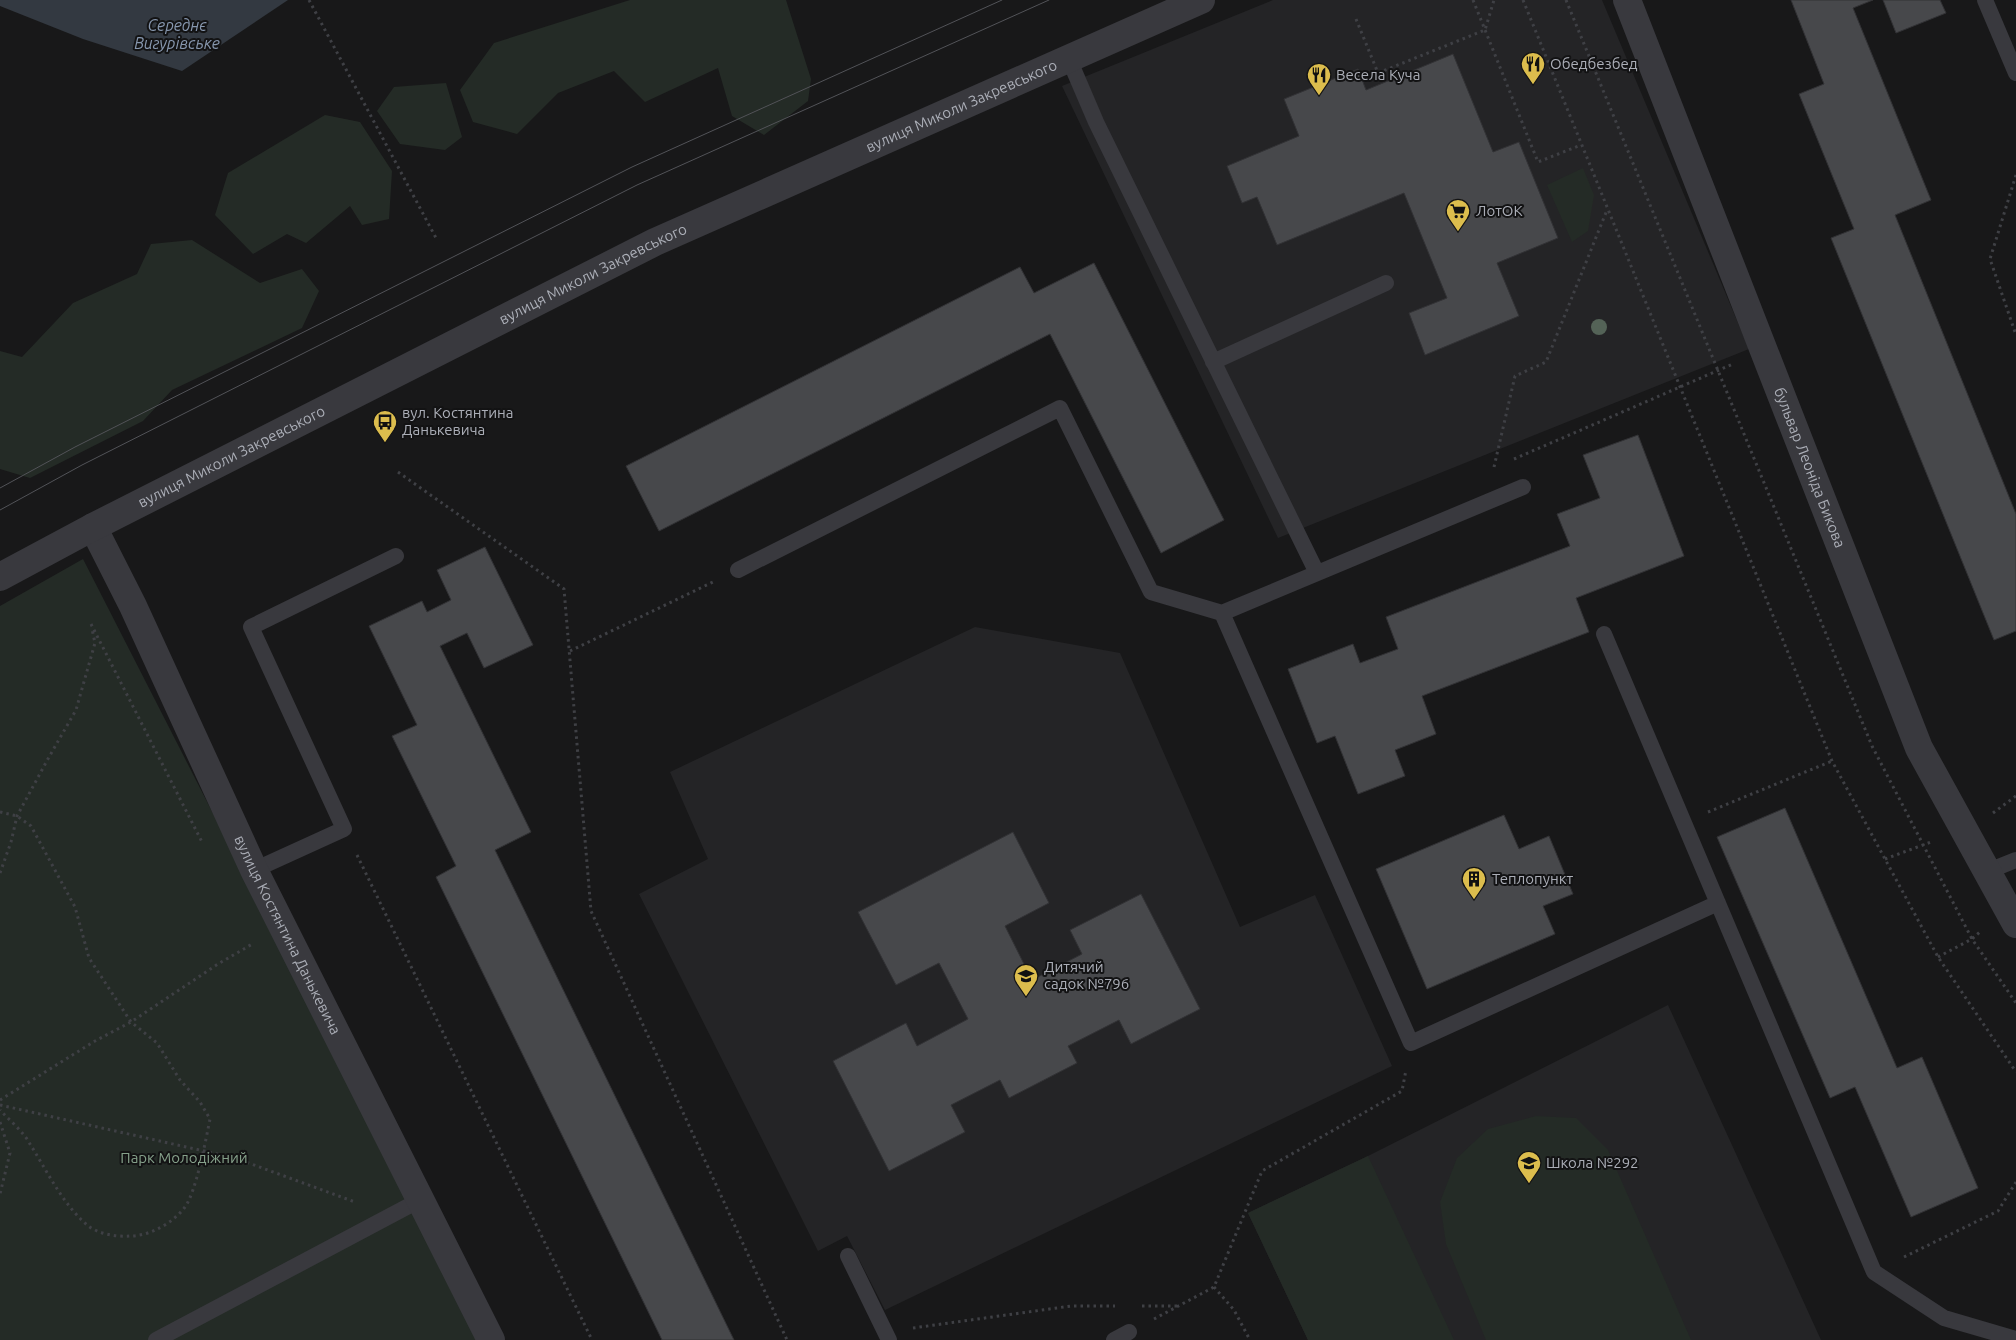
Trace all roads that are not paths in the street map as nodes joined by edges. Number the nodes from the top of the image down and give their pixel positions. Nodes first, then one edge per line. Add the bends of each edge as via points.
1 (1201, 0) edge
2 (1627, 0) edge
3 (1985, 0) edge
4 (1069, 59) junction
5 (2016, 73) edge
6 (1386, 283) dead end
7 (1213, 362) junction
8 (1523, 487) dead end
9 (92, 527) junction
10 (396, 556) dead end
11 (738, 570) road end
12 (1317, 573) junction
13 (0, 577) edge
14 (1222, 612) junction
15 (1604, 634) dead end
16 (2016, 860) edge
17 (254, 870) junction
18 (1986, 872) junction
19 (1718, 903) junction
20 (2011, 916) edge
21 (420, 1200) junction
22 (848, 1256) dead end
23 (1129, 1332) road end
24 (887, 1336) edge
25 (2016, 1339) edge
26 (156, 1340) edge
27 (491, 1340) edge
28 (1114, 1340) edge

1 - 4 street, вулиця Миколи Закревського
2 - 18 street, бульвар Леоніда Бикова via 1919,748
3 - 5 lane
4 - 7 lane via 1096,122
4 - 9 street, вулиця Миколи Закревського via 654,242
6 - 7 lane
7 - 12 lane
8 - 12 lane
9 - 13 street, вулиця Миколи Закревського
9 - 17 street, вулиця Костянтина Данькевича via 133,606
10 - 17 lane via 251,626 344,829
11 - 14 lane via 1060,408 1151,592
12 - 14 lane
14 - 19 lane via 1412,1043
15 - 19 lane
16 - 18 lane
17 - 21 street, вулиця Костянтина Данькевича
18 - 20 street, бульвар Леоніда Бикова
19 - 25 lane via 1874,1272 1944,1318
21 - 26 lane
21 - 27 street, вулиця Костянтина Данькевича
22 - 24 lane
23 - 28 lane

